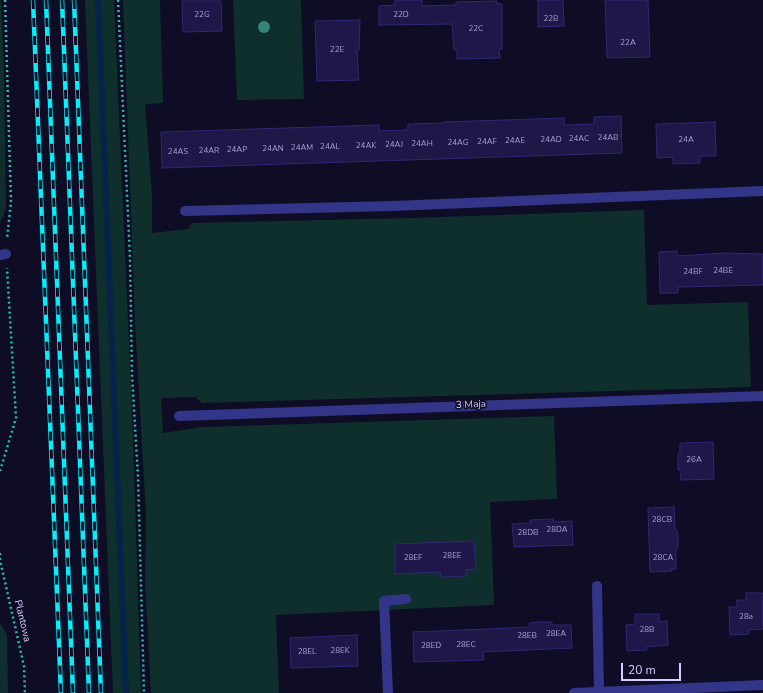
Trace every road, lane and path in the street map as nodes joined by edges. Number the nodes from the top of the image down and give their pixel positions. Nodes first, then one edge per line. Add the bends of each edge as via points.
1 (5, 0) edge
2 (118, 0) edge
3 (763, 191) edge
4 (185, 211) dead end
5 (3, 255) edge
6 (763, 396) edge
7 (179, 416) dead end
8 (0, 471) edge
9 (0, 553) edge
10 (596, 586) dead end
11 (406, 599) dead end
12 (763, 685) edge
13 (599, 692) junction
14 (25, 693) edge
15 (144, 693) edge
16 (388, 693) edge
17 (574, 693) edge

1 - 5 path via 11,202
2 - 15 path via 130,258
3 - 4 street
5 - 8 path via 16,418
6 - 7 street, 3 Maja
9 - 14 path, Plantowa via 24,666
10 - 13 street
11 - 16 street via 384,601
12 - 13 street
13 - 17 street

